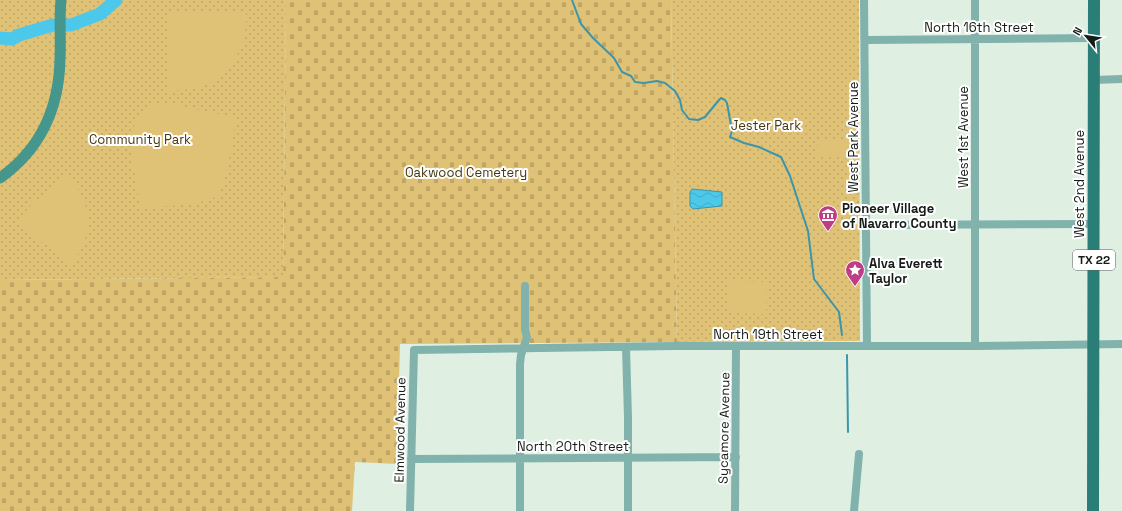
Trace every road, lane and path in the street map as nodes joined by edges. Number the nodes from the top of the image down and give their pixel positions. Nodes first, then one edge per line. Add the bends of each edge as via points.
1 (61, 0) edge
2 (864, 0) edge
3 (974, 0) edge
4 (1094, 0) edge
5 (1093, 38) junction
6 (975, 39) junction
7 (864, 40) junction
8 (1122, 79) edge
9 (1093, 80) junction
10 (0, 178) edge
11 (1094, 224) junction
12 (866, 225) junction
13 (975, 225) junction
14 (525, 286) dead end
15 (1122, 344) edge
16 (1093, 345) junction
17 (736, 346) junction
18 (867, 346) junction
19 (975, 346) junction
20 (626, 347) junction
21 (524, 348) junction
22 (414, 350) joint
23 (859, 454) dead end
24 (736, 457) junction
25 (520, 458) junction
26 (628, 458) junction
27 (411, 460) junction
28 (410, 511) edge
29 (520, 511) edge
30 (628, 511) edge
31 (735, 511) edge
32 (854, 511) edge
33 (1093, 511) edge

1 - 10 street via 59,81 54,105 32,147
2 - 7 street, West Park Avenue
3 - 6 street, West 1st Avenue
4 - 5 main road, West 2nd Avenue / TX 22
5 - 6 street, North 16th Street
5 - 9 main road, West 2nd Avenue / TX 22
6 - 7 street, North 16th Street
6 - 13 street, West 1st Avenue
7 - 12 street, West Park Avenue
8 - 9 street
9 - 11 main road, West 2nd Avenue / TX 22
11 - 13 street
11 - 16 main road, West 2nd Avenue / TX 22
12 - 13 street
12 - 18 street, West Park Avenue
13 - 19 street, West 1st Avenue
14 - 21 street via 524,330 527,337
15 - 16 street, North 19th Street
16 - 19 street, North 19th Street
16 - 33 main road, West 2nd Avenue / TX 22
17 - 18 street, North 19th Street
17 - 20 street, North 19th Street
17 - 24 street, Sycamore Avenue
18 - 19 street, North 19th Street
20 - 21 street, North 19th Street
20 - 26 street
21 - 22 street, North 19th Street
21 - 25 street via 520,364
22 - 27 street, Elmwood Avenue
23 - 32 street
24 - 26 street, North 20th Street
24 - 31 street, Sycamore Avenue
25 - 26 street, North 20th Street
25 - 27 street, North 20th Street
25 - 29 street
26 - 30 street
27 - 28 street, Elmwood Avenue

